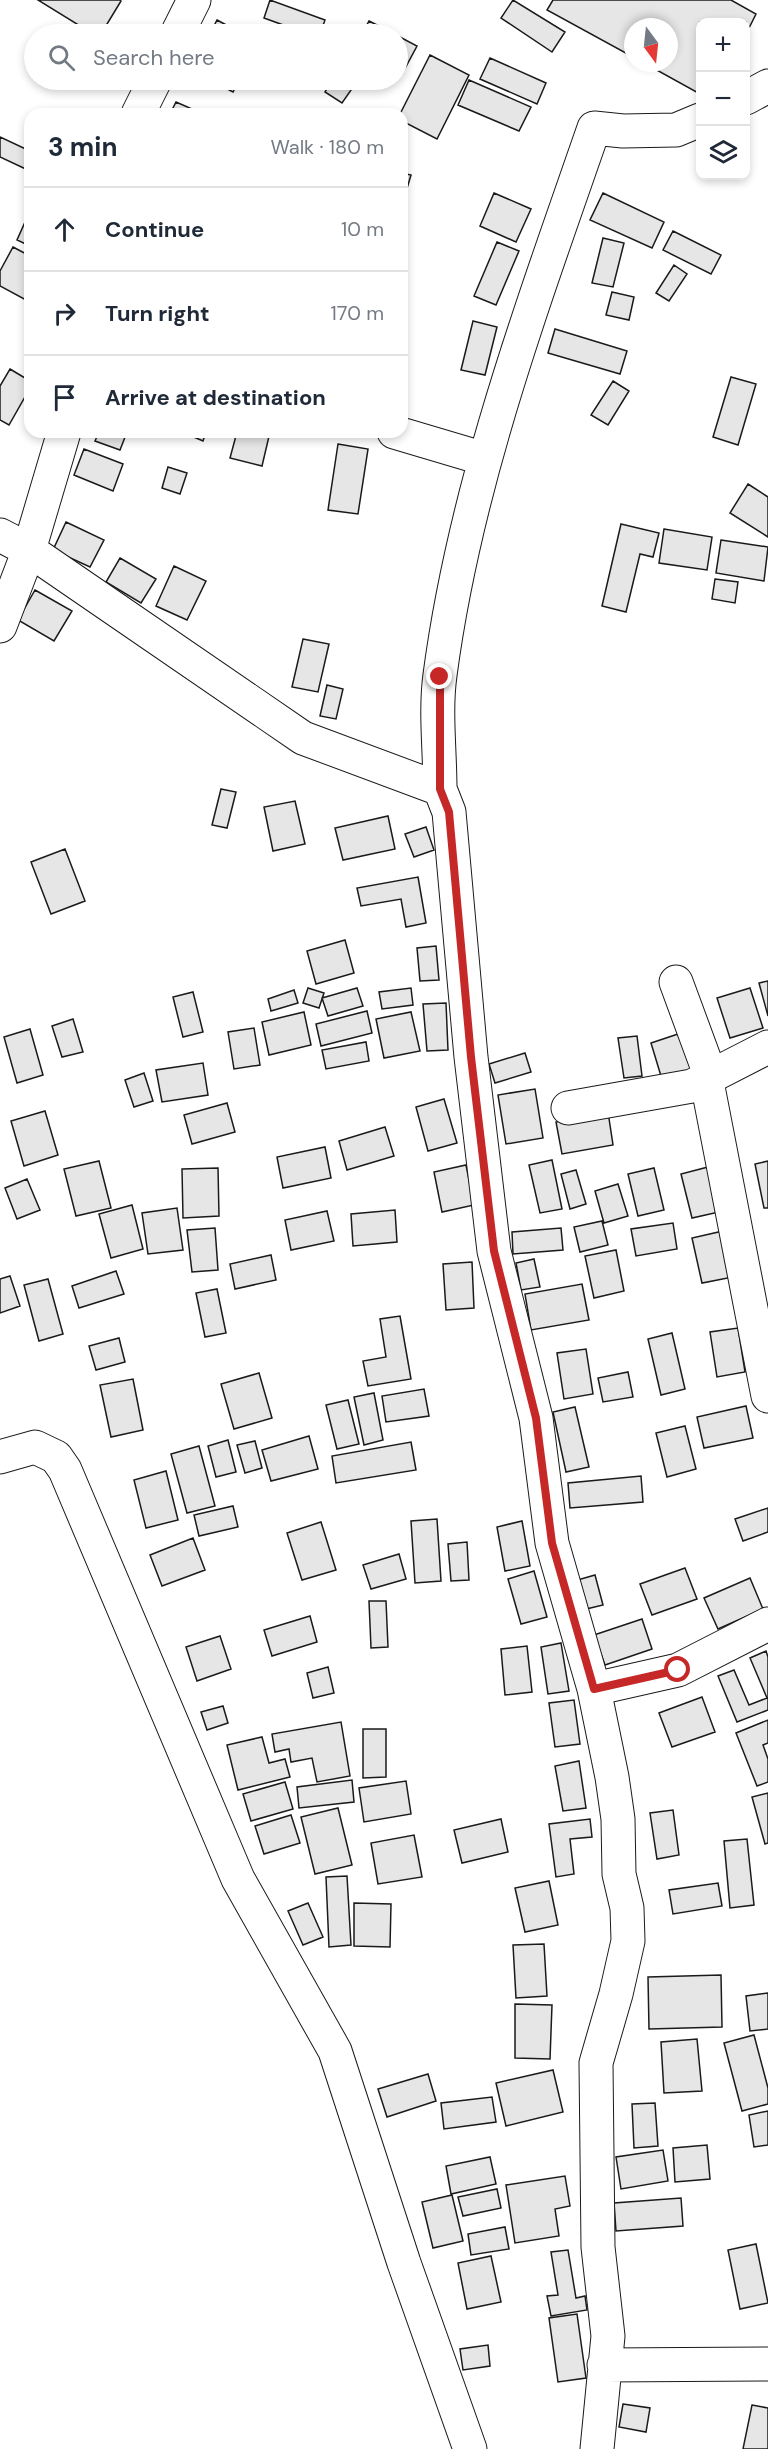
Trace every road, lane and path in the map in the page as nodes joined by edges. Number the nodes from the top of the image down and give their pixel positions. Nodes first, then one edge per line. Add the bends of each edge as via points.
1 (194, 0) edge
2 (182, 24) edge
3 (768, 86) edge
4 (150, 90) edge
5 (750, 96) edge
6 (141, 108) edge
7 (696, 122) edge
8 (408, 436) edge
9 (62, 438) edge
10 (485, 459) junction
11 (0, 535) edge
12 (29, 550) junction
13 (0, 626) edge
14 (440, 789) junction
15 (676, 982) dead end
16 (768, 1047) edge
17 (711, 1077) junction
18 (568, 1108) dead end
19 (768, 1396) edge
20 (0, 1457) edge
21 (768, 1624) edge
22 (594, 1689) junction
23 (768, 2364) edge
24 (604, 2365) junction
25 (470, 2449) edge
26 (597, 2449) edge

1 - 2 street
3 - 5 street
4 - 6 street
7 - 10 street via 675,130 594,128 514,359
8 - 10 street
9 - 12 street
10 - 14 street via 460,556 440,677
11 - 12 street
12 - 13 street
12 - 14 street via 303,738
14 - 22 street via 449,812 471,1057 494,1251 536,1418 552,1543
15 - 17 street
16 - 17 street
17 - 18 street via 692,1086
17 - 19 street via 708,1087
20 - 25 street via 35,1447 56,1456 65,1470 237,1879 335,2051
21 - 22 street via 678,1670
22 - 24 street via 618,1819 619,1874 627,1908 628,1941 596,2063 598,2247 608,2336
23 - 24 street
24 - 26 street

